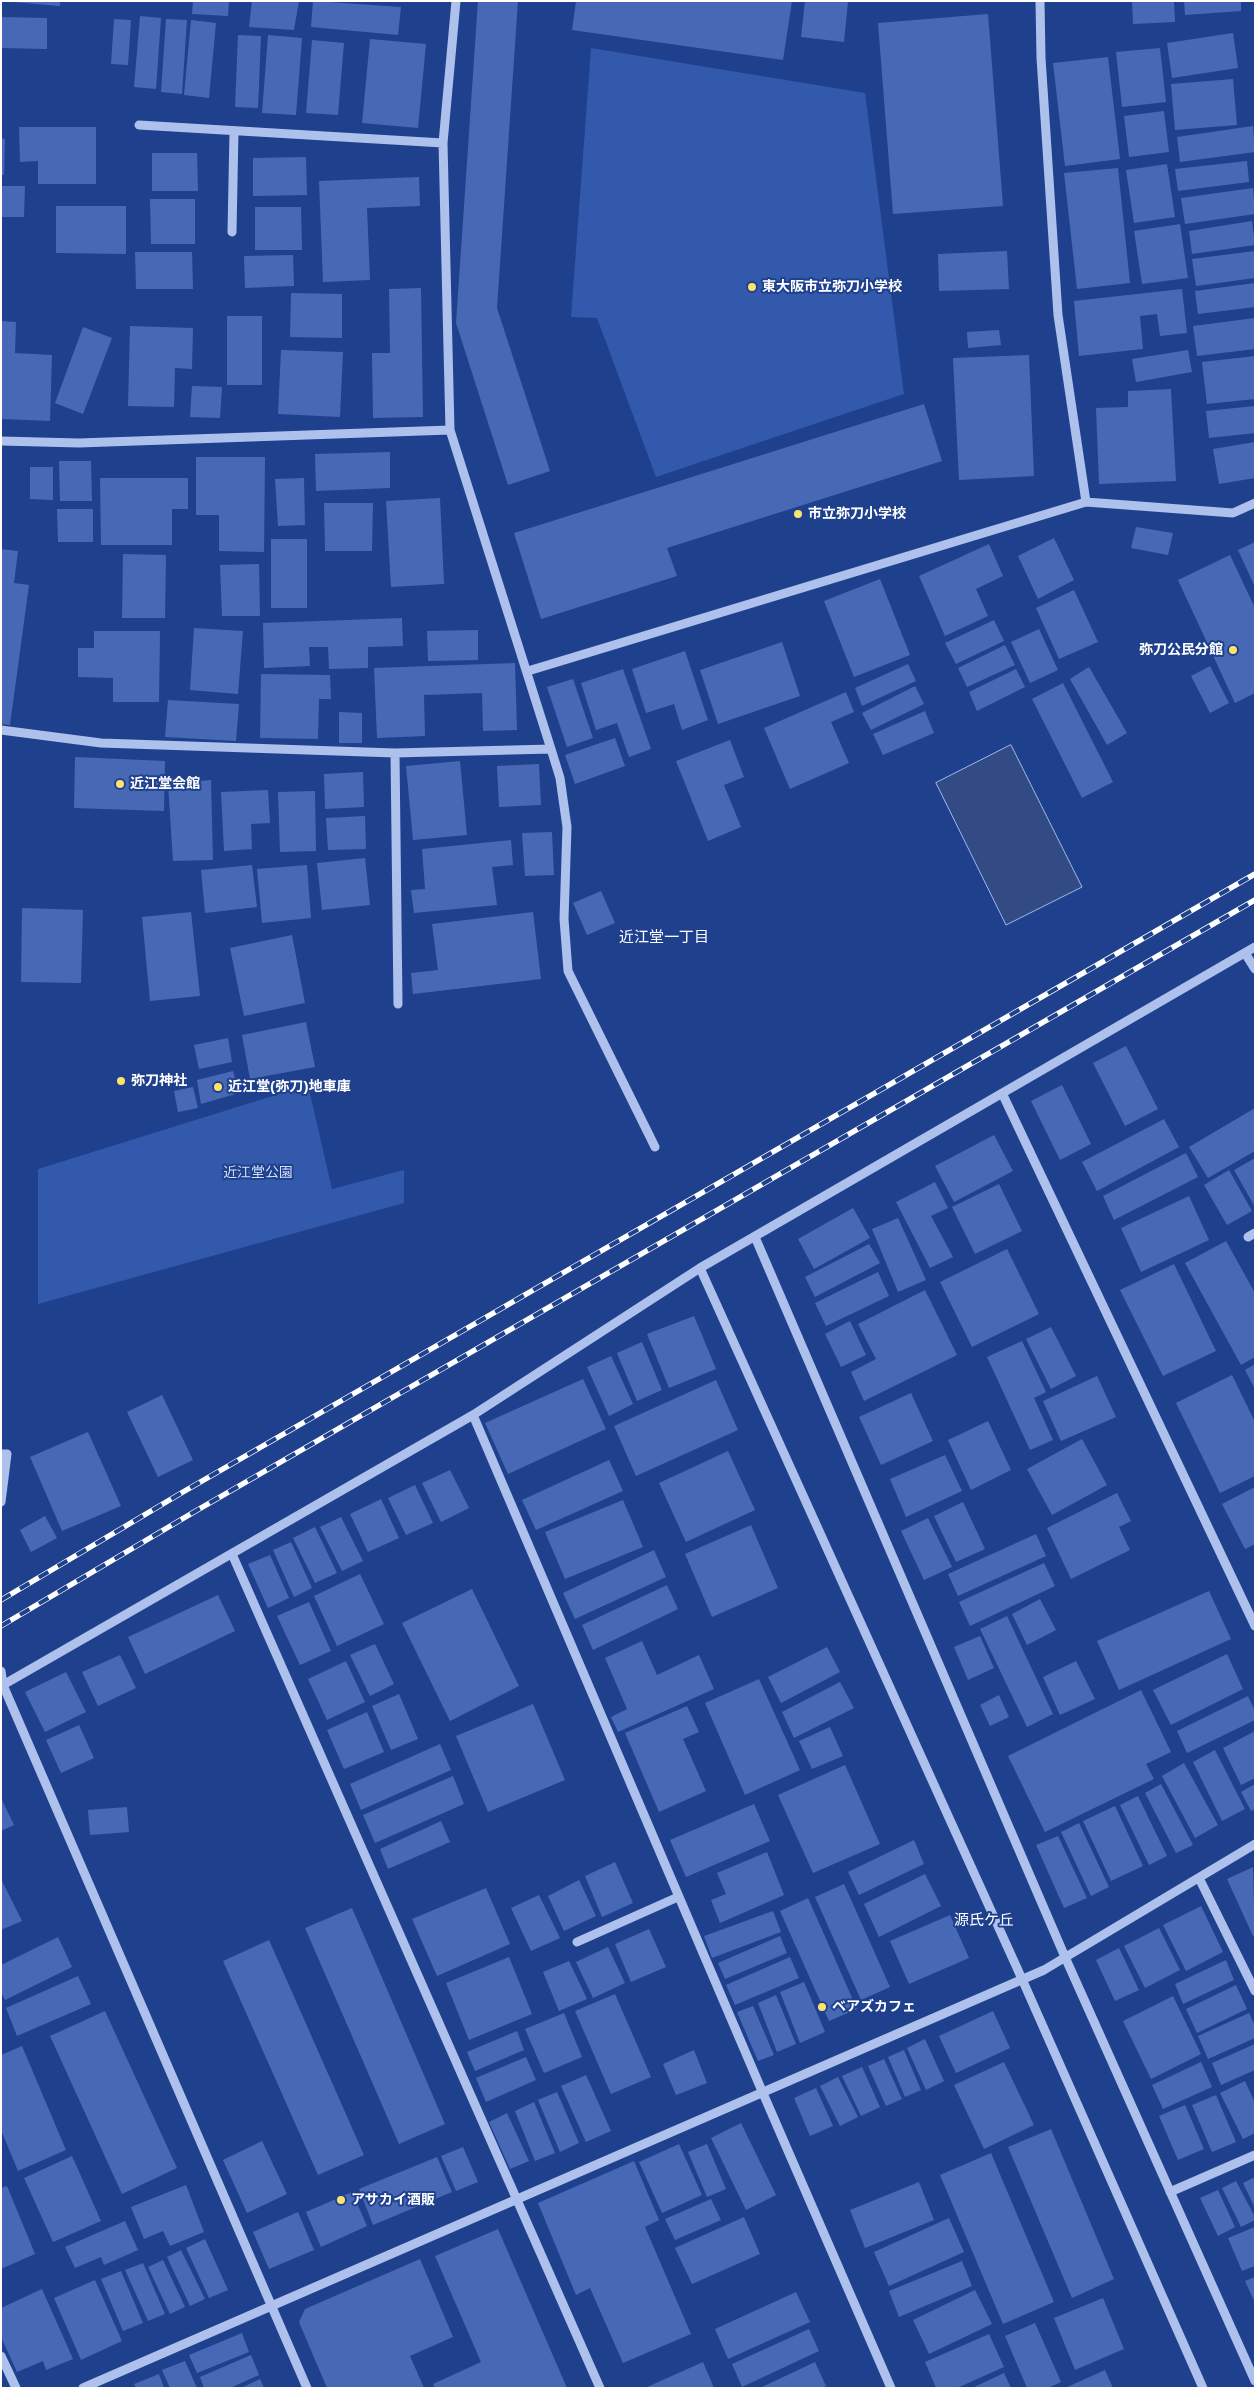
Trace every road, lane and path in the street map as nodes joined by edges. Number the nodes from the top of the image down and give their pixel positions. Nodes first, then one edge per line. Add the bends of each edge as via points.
1 (456, 1) edge
2 (1040, 1) edge
3 (139, 125) dead end
4 (234, 131) junction
5 (442, 143) junction
6 (232, 232) dead end
7 (450, 430) junction
8 (1, 441) edge
9 (1086, 502) junction
10 (1255, 503) edge
11 (528, 671) junction
12 (1, 730) edge
13 (551, 749) junction
14 (395, 753) junction
15 (1255, 948) edge
16 (1245, 953) junction
17 (1255, 969) edge
18 (398, 1004) dead end
19 (1002, 1094) junction
20 (655, 1147) dead end
21 (755, 1237) junction
22 (700, 1268) junction
23 (473, 1415) junction
24 (1, 1454) edge
25 (1, 1502) edge
26 (232, 1554) junction
27 (1255, 1626) edge
28 (1, 1671) edge
29 (2, 1685) edge
30 (1255, 1844) edge
31 (1199, 1878) junction
32 (678, 1897) junction
33 (577, 1942) dead end
34 (1065, 1957) junction
35 (1022, 1980) junction
36 (1255, 1991) edge
37 (762, 2092) junction
38 (1255, 2155) edge
39 (1170, 2192) junction
40 (516, 2199) junction
41 (270, 2306) junction
42 (1, 2356) edge
43 (1255, 2382) edge
44 (16, 2388) edge
45 (82, 2388) edge
46 (307, 2388) edge
47 (600, 2388) edge
48 (891, 2388) edge
49 (1203, 2388) edge

1 - 5 street
2 - 9 street via 1058,315
3 - 4 street
4 - 5 street
4 - 6 street
5 - 7 street
7 - 8 street via 79,443
7 - 11 street
9 - 10 street via 1233,513
9 - 11 street
11 - 13 street
12 - 14 street via 101,743
13 - 14 street
13 - 20 street via 560,778 567,828 564,919 568,971
14 - 18 street
15 - 16 street
16 - 17 street
16 - 19 street
19 - 21 street
19 - 27 street
21 - 22 street
21 - 34 street
22 - 23 street
22 - 35 street
23 - 26 street
23 - 32 street
24 - 25 street via 7,1454
26 - 29 street
26 - 40 street
28 - 29 street
29 - 41 street
30 - 31 street
31 - 34 street
31 - 36 street
32 - 33 street
32 - 37 street
34 - 35 street
34 - 39 street
35 - 37 street
35 - 49 street
37 - 40 street
37 - 48 street
38 - 39 street
39 - 43 street
40 - 41 street
40 - 47 street
41 - 45 street
41 - 46 street
42 - 44 street

